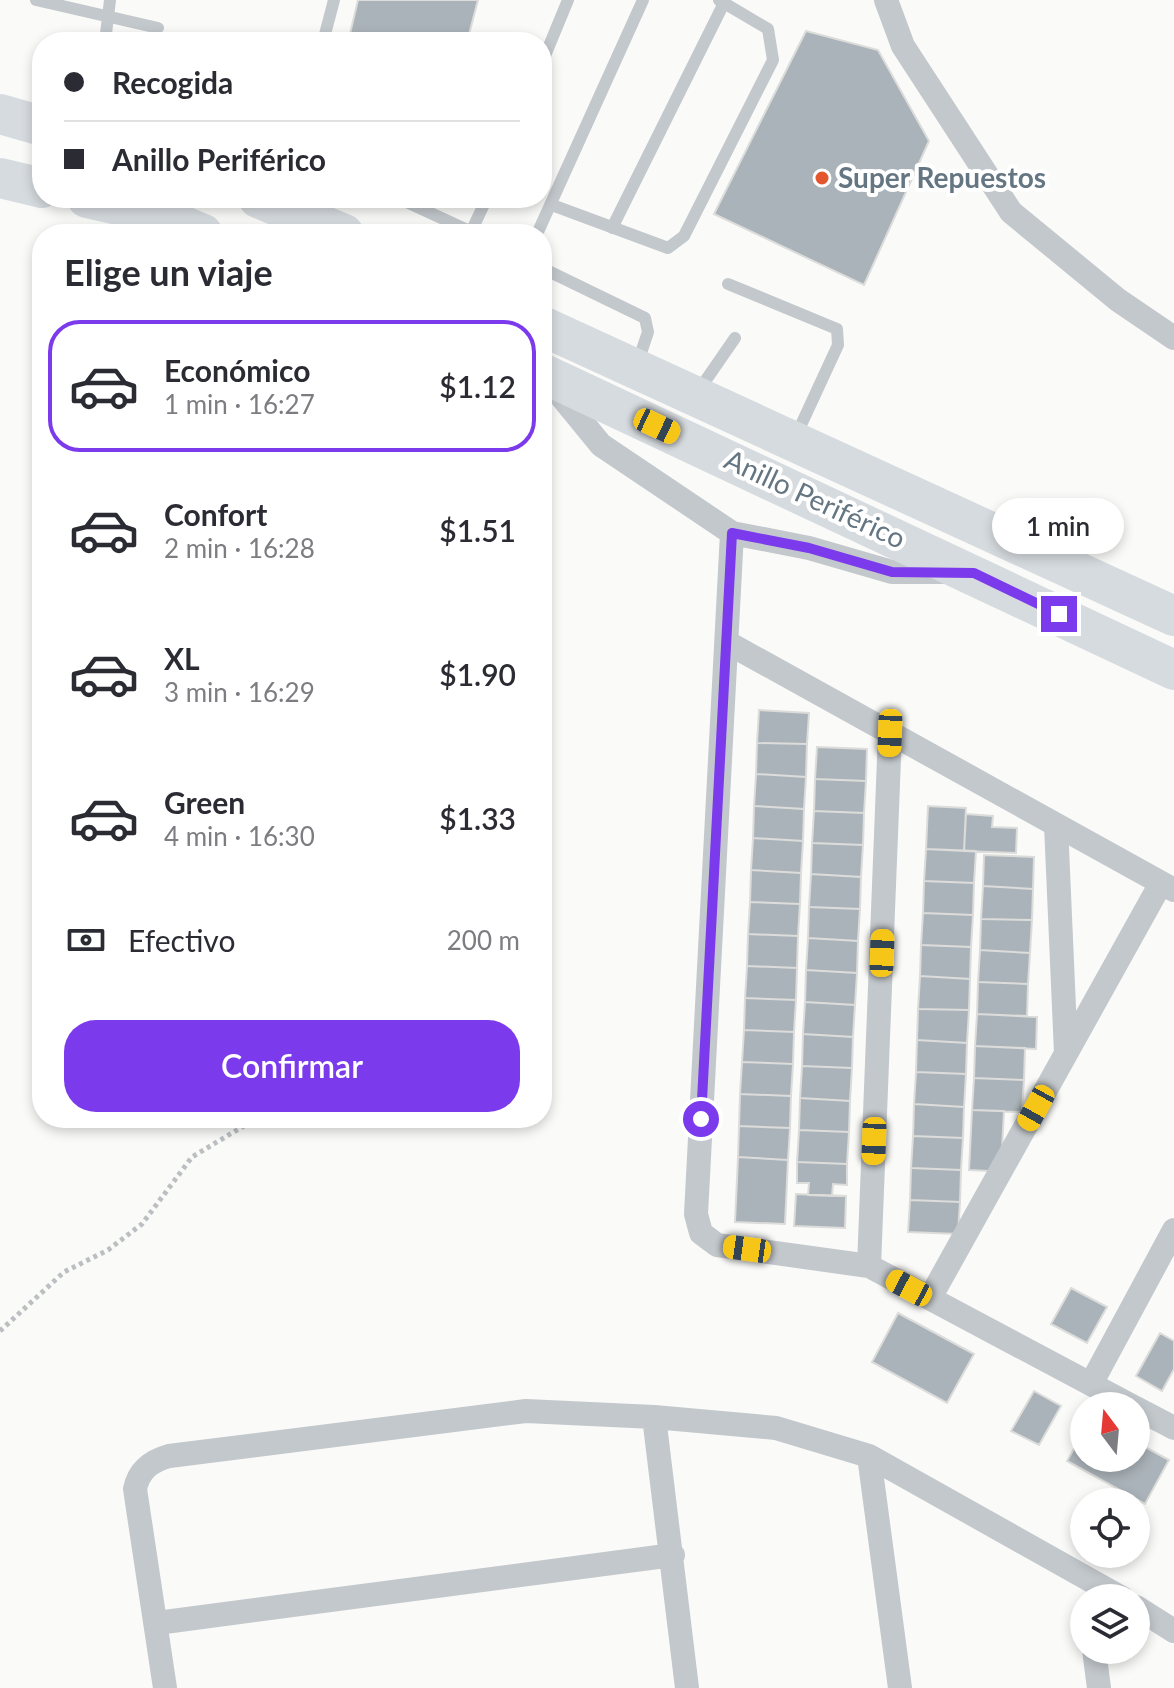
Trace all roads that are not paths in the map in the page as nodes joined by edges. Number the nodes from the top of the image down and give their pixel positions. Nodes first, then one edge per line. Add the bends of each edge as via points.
1 (36, 0) edge
2 (110, 0) edge
3 (334, 0) edge
4 (568, 0) edge
5 (643, 0) edge
6 (886, 0) edge
7 (722, 1) edge
8 (108, 16) junction
9 (158, 28) dead end
10 (106, 32) edge
11 (326, 32) edge
12 (552, 39) edge
13 (0, 114) edge
14 (32, 123) edge
15 (0, 178) edge
16 (32, 186) edge
17 (552, 205) joint
18 (131, 208) edge
19 (282, 208) edge
20 (419, 208) edge
21 (179, 224) edge
22 (320, 224) edge
23 (454, 224) edge
24 (612, 228) junction
25 (552, 273) edge
26 (728, 284) dead end
27 (552, 331) edge
28 (735, 338) dead end
29 (1174, 338) edge
30 (636, 369) junction
31 (552, 378) edge
32 (552, 385) edge
33 (695, 396) junction
34 (794, 441) junction
35 (732, 533) junction
36 (974, 573) junction
37 (1174, 616) edge
38 (728, 643) junction
39 (1174, 670) edge
40 (890, 733) junction
41 (1056, 825) junction
42 (1168, 887) edge
43 (1066, 1053) junction
44 (1174, 1230) edge
45 (869, 1266) junction
46 (930, 1298) junction
47 (1091, 1384) junction
48 (1106, 1392) edge
49 (1150, 1415) edge
50 (654, 1417) junction
51 (1174, 1428) edge
52 (869, 1456) junction
53 (673, 1555) junction
54 (1083, 1584) edge
55 (1150, 1616) edge
56 (157, 1623) junction
57 (1174, 1631) edge
58 (1096, 1664) edge
59 (165, 1688) edge
60 (687, 1688) edge
61 (900, 1688) edge
62 (1099, 1688) edge

1 - 8 lane
2 - 8 lane
3 - 11 lane
4 - 12 lane
5 - 17 lane
6 - 29 street via 903,46 1011,212 1118,300
7 - 24 lane
7 - 24 lane via 768,29 773,60 677,244 668,248
8 - 9 lane
8 - 10 lane
13 - 14 highway
15 - 16 highway
17 - 24 lane
18 - 21 highway
19 - 22 highway
20 - 23 lane
25 - 30 lane via 645,318 648,332
26 - 34 lane via 837,329 838,345
27 - 30 highway, Anillo Periférico
28 - 33 lane
30 - 33 highway, Anillo Periférico
31 - 36 highway, Anillo Periférico
32 - 35 street via 601,445
33 - 34 highway, Anillo Periférico
34 - 37 highway, Anillo Periférico
35 - 36 street via 892,572
35 - 38 street
36 - 39 highway, Anillo Periférico
38 - 40 street
38 - 45 street via 697,1224 717,1245
40 - 41 street
40 - 45 street
41 - 42 street
41 - 43 street
42 - 43 street
43 - 46 street
44 - 47 street
45 - 46 street
46 - 47 street
47 - 48 street
49 - 51 street
50 - 52 street via 776,1428
50 - 53 street
50 - 56 street via 526,1411 157,1459 138,1476 135,1489
52 - 54 street
52 - 61 street
53 - 56 street
53 - 60 street
55 - 57 street
56 - 59 street
58 - 62 street

